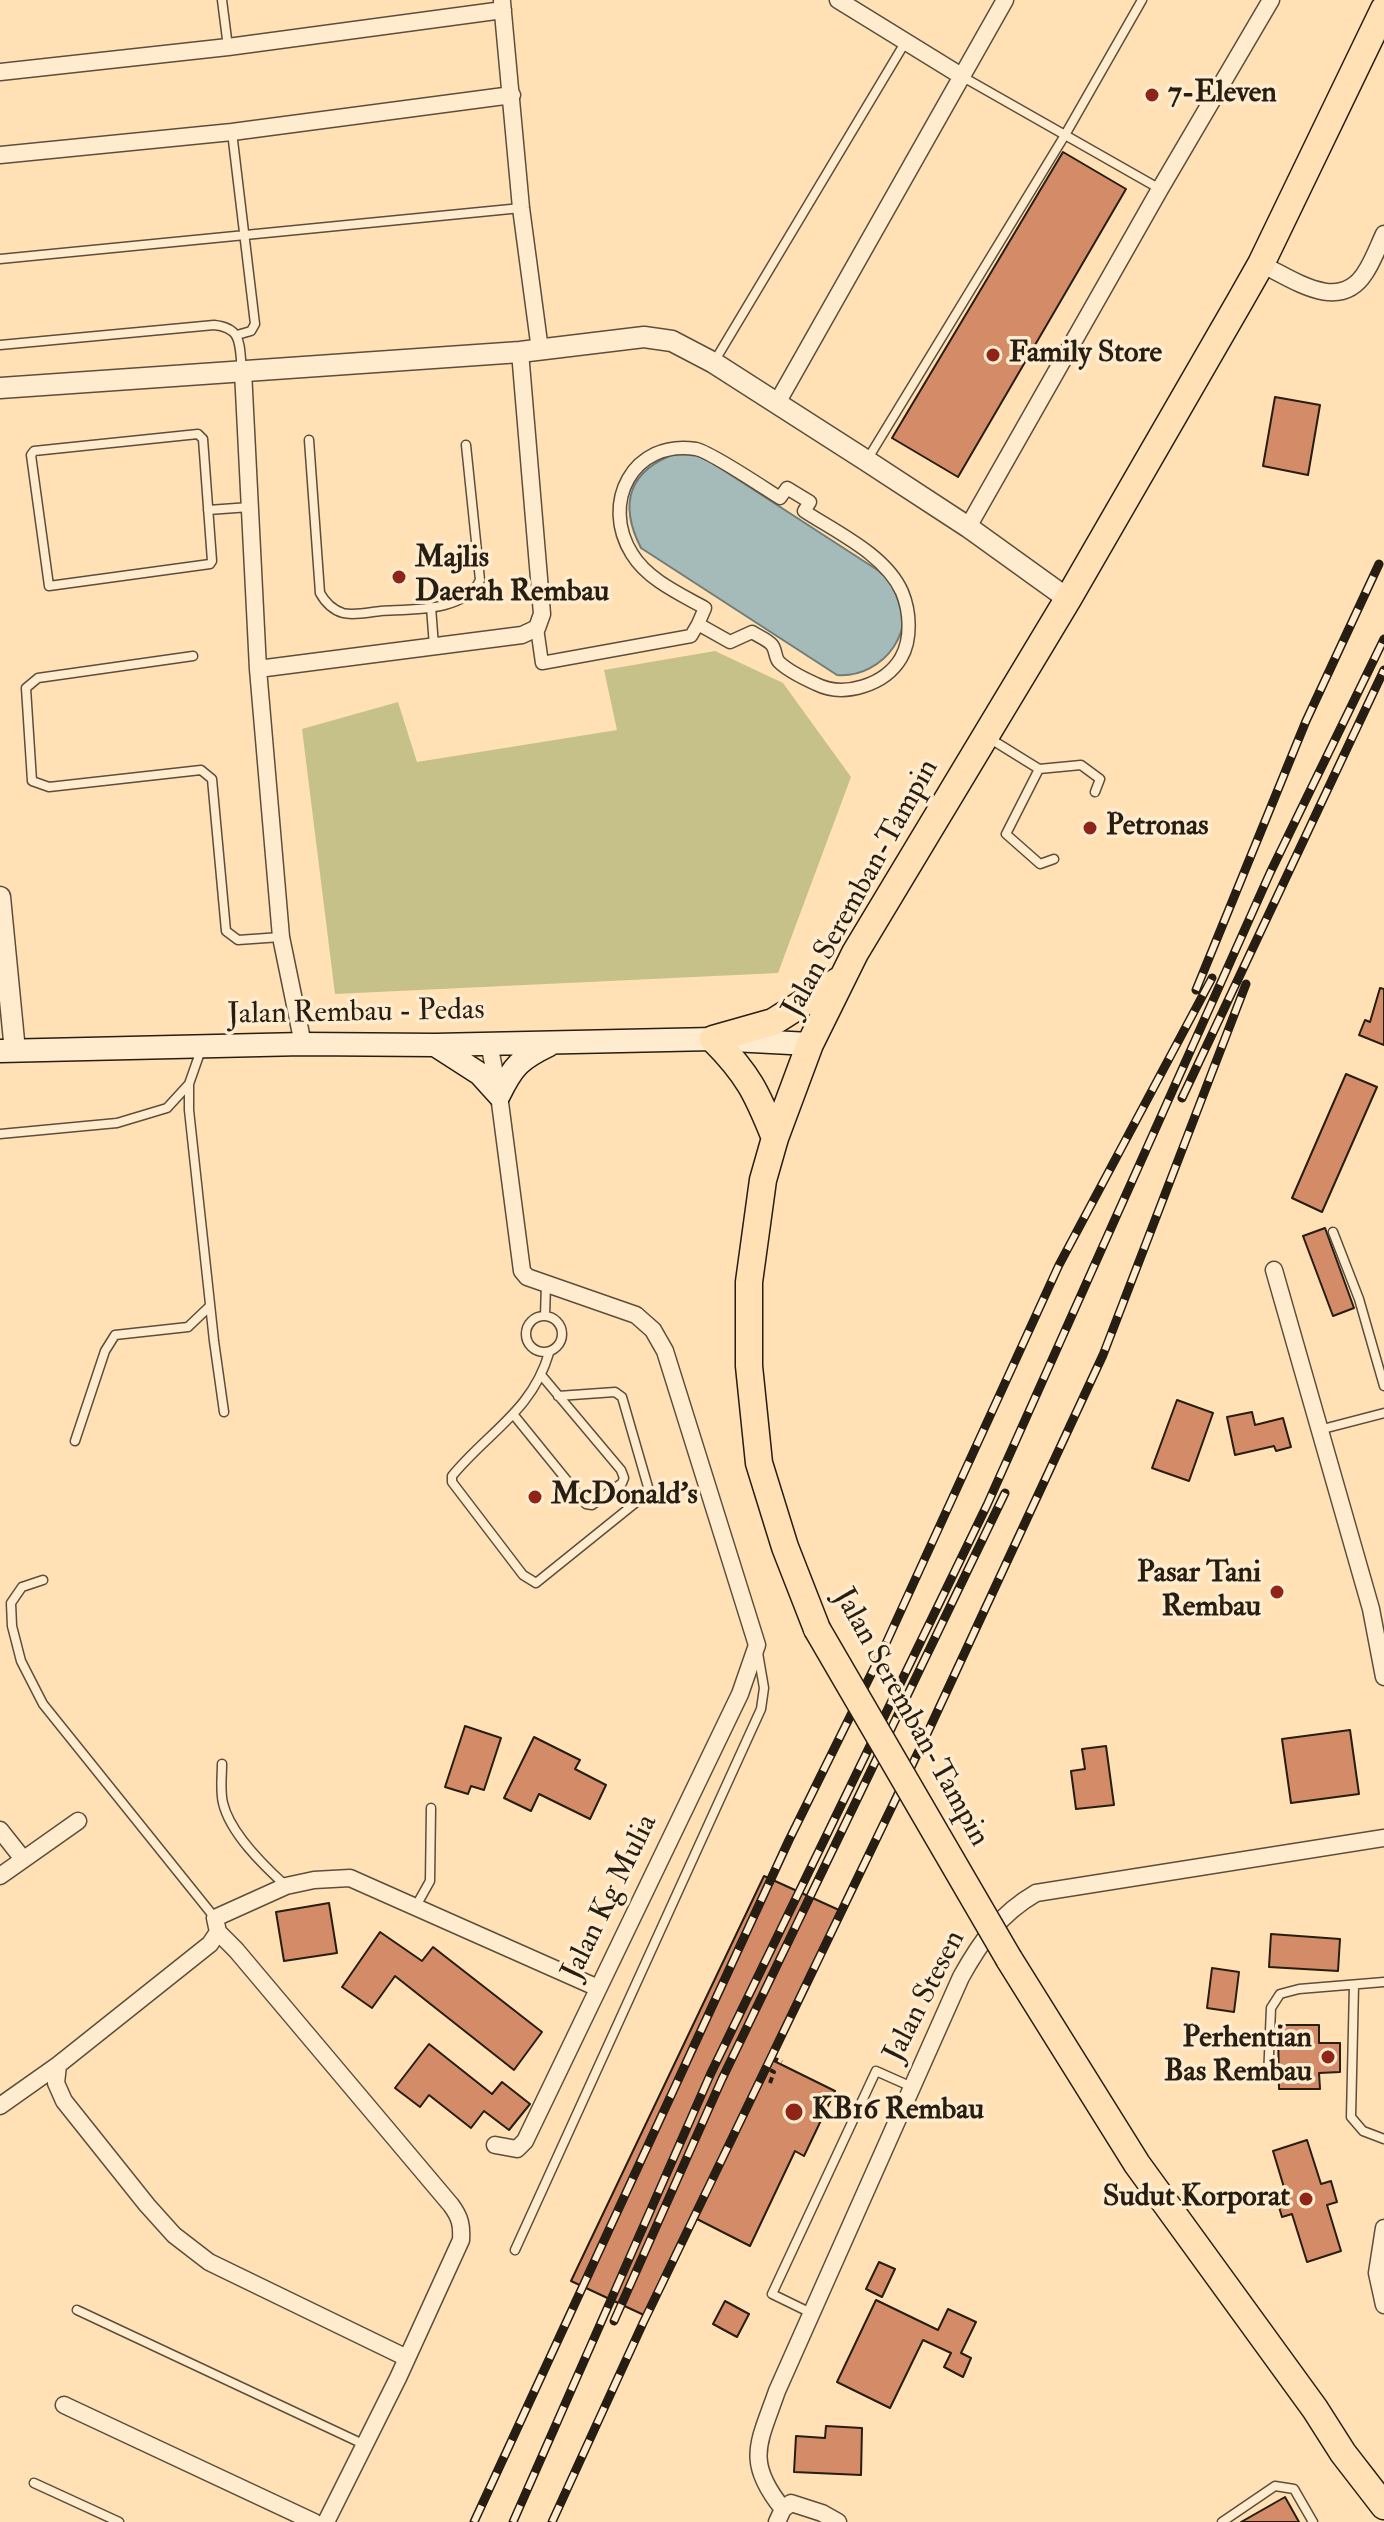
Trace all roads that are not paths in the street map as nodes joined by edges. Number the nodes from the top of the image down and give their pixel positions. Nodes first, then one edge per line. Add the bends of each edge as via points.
1 (222, 0) edge
2 (838, 0) edge
3 (1005, 0) edge
4 (1142, 0) edge
5 (1271, 0) edge
6 (502, 5) edge
7 (1384, 9) edge
8 (906, 40) junction
9 (228, 47) junction
10 (0, 72) edge
11 (963, 77) junction
12 (512, 95) junction
13 (232, 132) junction
14 (1065, 135) junction
15 (0, 155) edge
16 (1160, 189) junction
17 (521, 208) junction
18 (1384, 234) edge
19 (244, 236) junction
20 (0, 259) edge
21 (1261, 264) junction
22 (237, 335) junction
23 (0, 345) edge
24 (530, 351) junction
25 (714, 363) junction
26 (243, 371) junction
27 (0, 388) edge
28 (777, 403) junction
29 (309, 440) dead end
30 (466, 445) dead end
31 (867, 461) junction
32 (250, 507) junction
33 (208, 510) junction
34 (968, 527) junction
35 (1068, 599) junction
36 (431, 607) junction
37 (698, 624) junction
38 (537, 628) junction
39 (434, 647) junction
40 (193, 656) dead end
41 (258, 669) junction
42 (986, 736) junction
43 (1039, 769) junction
44 (1095, 792) dead end
45 (1054, 859) dead end
46 (0, 897) edge
47 (281, 937) junction
48 (842, 979) junction
49 (713, 1039) junction
50 (558, 1041) junction
51 (489, 1043) junction
52 (303, 1044) junction
53 (810, 1044) junction
54 (435, 1045) junction
55 (203, 1046) junction
56 (8, 1051) edge
57 (189, 1084) junction
58 (499, 1095) junction
59 (0, 1134) edge
60 (775, 1138) junction
61 (1333, 1232) dead end
62 (1274, 1270) dead end
63 (546, 1284) junction
64 (210, 1306) junction
65 (545, 1316) junction
66 (549, 1353) junction
67 (542, 1376) junction
68 (1384, 1386) edge
69 (558, 1396) junction
70 (224, 1412) dead end
71 (1384, 1413) edge
72 (513, 1414) junction
73 (1319, 1430) junction
74 (75, 1441) dead end
75 (43, 1580) dead end
76 (1378, 1608) edge
77 (757, 1645) junction
78 (1384, 1677) edge
79 (222, 1764) dead end
80 (431, 1808) dead end
81 (78, 1821) dead end
82 (0, 1830) edge
83 (1384, 1838) edge
84 (23, 1859) junction
85 (0, 1876) edge
86 (286, 1886) junction
87 (416, 1906) junction
88 (216, 1925) junction
89 (1384, 1982) edge
90 (1354, 1985) junction
91 (598, 1988) junction
92 (58, 2065) junction
93 (1268, 2078) dead end
94 (912, 2087) junction
95 (0, 2106) edge
96 (1384, 2139) edge
97 (495, 2145) dead end
98 (1384, 2228) edge
99 (515, 2250) dead end
100 (1384, 2305) edge
101 (77, 2310) dead end
102 (812, 2313) junction
103 (407, 2358) junction
104 (64, 2405) dead end
105 (363, 2444) junction
106 (1343, 2453) junction
107 (34, 2483) dead end
108 (1384, 2506) edge
109 (780, 2516) edge
110 (119, 2522) edge
111 (314, 2522) edge
112 (326, 2522) edge
113 (838, 2522) edge
114 (1222, 2522) edge
115 (1313, 2522) edge
116 (1375, 2522) edge

1 - 9 lane
2 - 8 street
3 - 11 street
4 - 14 lane
5 - 16 street
6 - 9 street
6 - 12 street
7 - 21 highway, Jalan Seremban-Tampin
8 - 11 street
8 - 25 lane
9 - 10 street
11 - 14 lane
11 - 28 street
12 - 13 street
12 - 17 street
13 - 15 street
13 - 19 lane
14 - 16 lane
14 - 31 lane
16 - 34 street
17 - 19 lane
17 - 24 street
18 - 21 street via 1365,274 1338,295
19 - 20 lane
19 - 22 lane via 255,324
21 - 35 highway, Jalan Seremban-Tampin
22 - 23 lane via 229,327 214,325
22 - 26 lane
24 - 25 street via 644,337 672,341
24 - 26 street
24 - 38 street via 542,614
25 - 28 street
26 - 27 street
26 - 32 street
28 - 31 street
29 - 36 lane via 324,601 346,614
30 - 36 lane via 480,580 468,594
31 - 34 street
32 - 33 lane
32 - 41 street
33 - 33 lane via 210,564 49,586 31,455 39,449 198,434 203,439
34 - 35 street
35 - 42 highway, Jalan Seremban-Tampin
36 - 39 lane
37 - 37 street via 730,642 752,632 773,646 778,661 817,685 840,691 859,688 896,665 903,655 908,614 901,590 884,567 804,511 810,502 787,488 780,498 700,449 670,447 629,474 621,490 620,516 633,556 654,577 705,608
37 - 38 street via 691,636 542,663
38 - 39 street via 522,635
39 - 41 street
40 - 47 lane via 38,678 26,688 32,781 49,787 201,770 212,779 226,931 238,940
41 - 47 street
42 - 43 lane
42 - 48 highway, Jalan Seremban-Tampin
43 - 44 lane via 1081,765 1100,779
43 - 45 lane via 1006,834 1040,864
46 - 56 street
47 - 52 street
48 - 49 highway via 773,1022
48 - 53 highway, Jalan Seremban-Tampin
49 - 50 main road, Jalan Rembau - Pedas
49 - 53 main road, Jalan Rembau - Pedas
49 - 60 highway via 745,1073
50 - 51 main road, Jalan Rembau - Pedas
50 - 58 main road via 525,1057
51 - 54 main road, Jalan Rembau - Pedas
51 - 58 street
52 - 54 main road, Jalan Rembau - Pedas
52 - 55 main road, Jalan Rembau - Pedas
53 - 60 highway, Jalan Seremban-Tampin
54 - 58 main road via 480,1074
55 - 56 main road, Jalan Rembau - Pedas
55 - 57 lane
57 - 59 lane via 167,1108 117,1123
57 - 64 lane
58 - 63 street via 520,1263 527,1277
60 - 106 highway, Jalan Seremban-Tampin, bridge via 763,1180 749,1282 749,1366 759,1463 817,1629 1009,1959 1137,2164
61 - 68 lane
62 - 73 street
63 - 65 lane
63 - 77 street via 636,1315 653,1330 665,1351
64 - 70 lane
64 - 74 lane via 188,1327 115,1335
65 - 66 lane via 558,1322 563,1336
65 - 66 lane via 532,1320 526,1332 530,1346
66 - 67 lane
67 - 69 lane
67 - 72 lane
69 - 72 lane via 624,1478 592,1505 580,1499
69 - 72 lane via 615,1392 622,1397 648,1487 644,1496 536,1583 523,1575 452,1482 460,1466
71 - 73 lane
73 - 76 street
75 - 88 lane via 22,1587 11,1603 21,1661 37,1693
76 - 78 street
77 - 91 street, Jalan Kg Mulia via 740,1694
77 - 99 lane via 764,1688 761,1709
79 - 86 lane via 223,1803 237,1832
80 - 87 lane via 430,1881
81 - 84 street
82 - 84 street
83 - 94 street, Jalan Stesen via 1036,1893 1012,1907 979,1945
84 - 85 street
86 - 87 street via 350,1878
86 - 88 street
87 - 91 street
88 - 92 street via 210,1944
88 - 103 street via 460,2217 461,2240
89 - 90 lane
90 - 93 lane via 1280,1994 1271,2008
90 - 96 lane via 1351,2117 1363,2131
91 - 97 street, Jalan Kg Mulia via 525,2141 517,2149
92 - 95 street
92 - 103 street via 56,2083 64,2101 174,2235 209,2262
94 - 102 street, Jalan Stesen
94 - 102 lane via 876,2071 772,2294
98 - 100 street via 1377,2273
101 - 105 lane
102 - 109 street, Jalan Stesen via 760,2441 759,2475
103 - 105 street
104 - 111 street
105 - 112 street
106 - 108 highway, Jalan Seremban-Tampin
106 - 116 highway, Jalan Seremban-Tampin
107 - 110 lane
109 - 113 street via 791,2503
114 - 115 lane via 1275,2486 1284,2486 1294,2489

